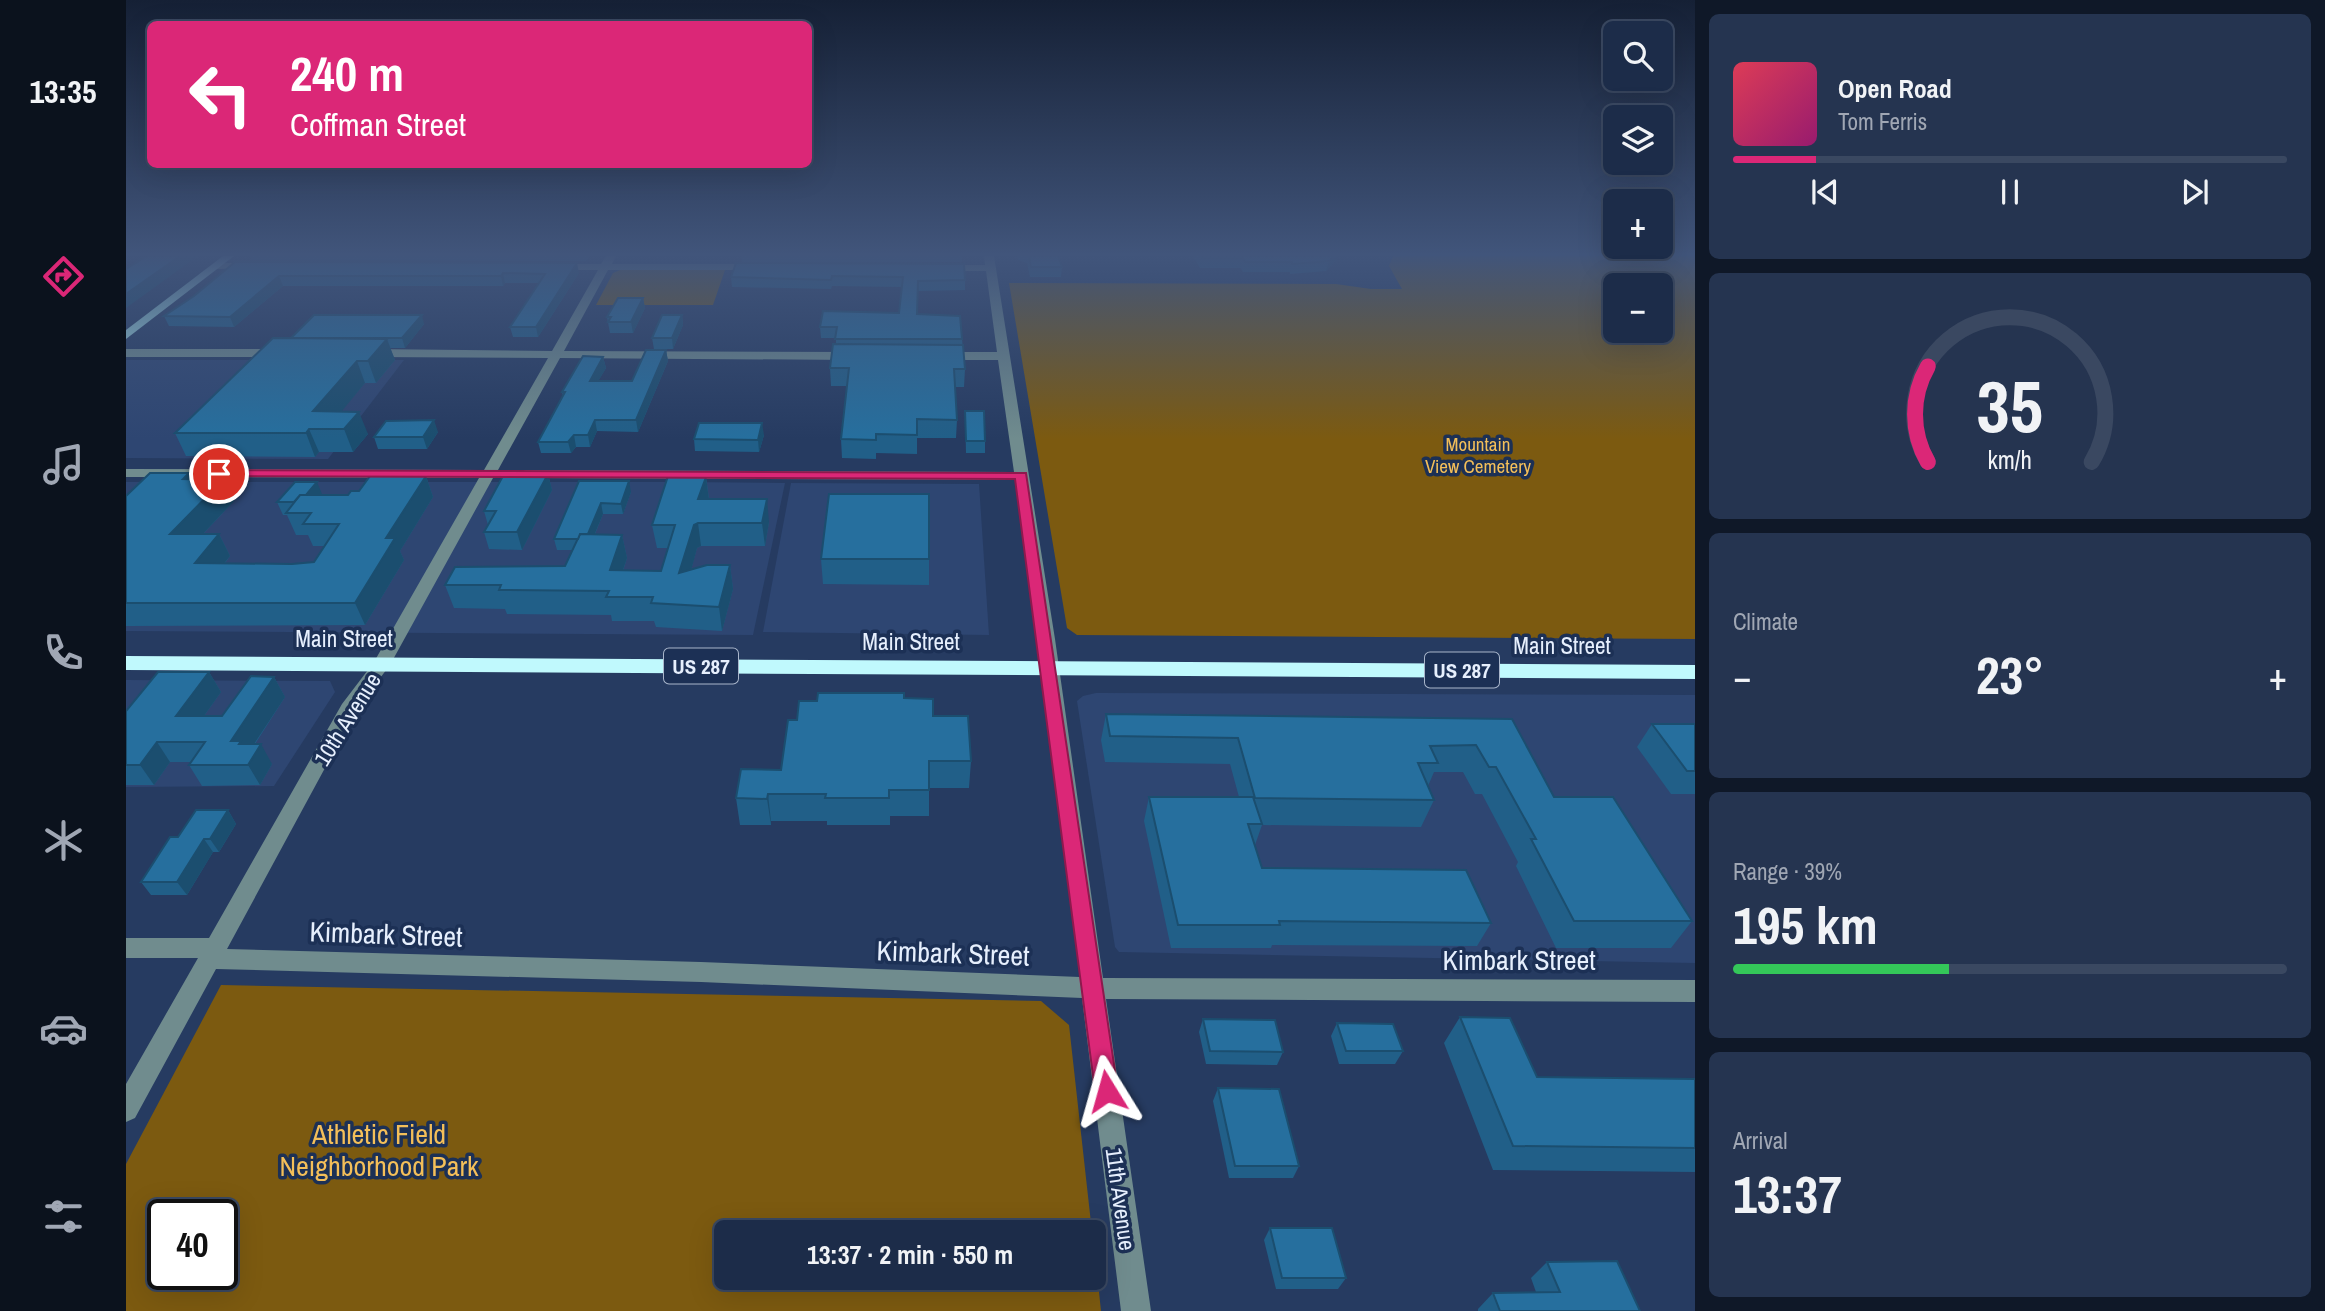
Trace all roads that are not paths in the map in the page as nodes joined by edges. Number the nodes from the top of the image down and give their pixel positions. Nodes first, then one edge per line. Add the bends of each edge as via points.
1 (150, 317) edge
2 (576, 317) edge
3 (998, 317) edge
4 (126, 336) edge
5 (126, 353) edge
6 (291, 353) edge
7 (356, 353) edge
8 (556, 353) junction
9 (862, 356) edge
10 (930, 356) edge
11 (1003, 356) junction
12 (126, 473) edge
13 (488, 474) junction
14 (1021, 476) junction
15 (126, 663) edge
16 (381, 664) junction
17 (1049, 668) junction
18 (1695, 672) edge
19 (126, 948) edge
20 (213, 953) junction
21 (1093, 988) junction
22 (1695, 990) edge
23 (126, 1109) edge
24 (1136, 1311) edge

1 - 4 main road
2 - 8 street, 10th Avenue
3 - 11 street, 11th Avenue
5 - 6 street
7 - 8 street
8 - 9 street
8 - 13 street, 10th Avenue
10 - 11 street
11 - 14 street, 11th Avenue
12 - 13 street
13 - 14 street
13 - 16 street, 10th Avenue
14 - 17 street, 11th Avenue
15 - 16 highway, Main Street / US 287
16 - 17 highway, Main Street / US 287
16 - 20 street, 10th Avenue via 351,704
17 - 18 highway, Main Street / US 287
17 - 21 street, 11th Avenue
19 - 20 street, Kimbark Street
20 - 21 street, Kimbark Street
20 - 23 street, 10th Avenue
21 - 22 street, Kimbark Street
21 - 24 street, 11th Avenue

